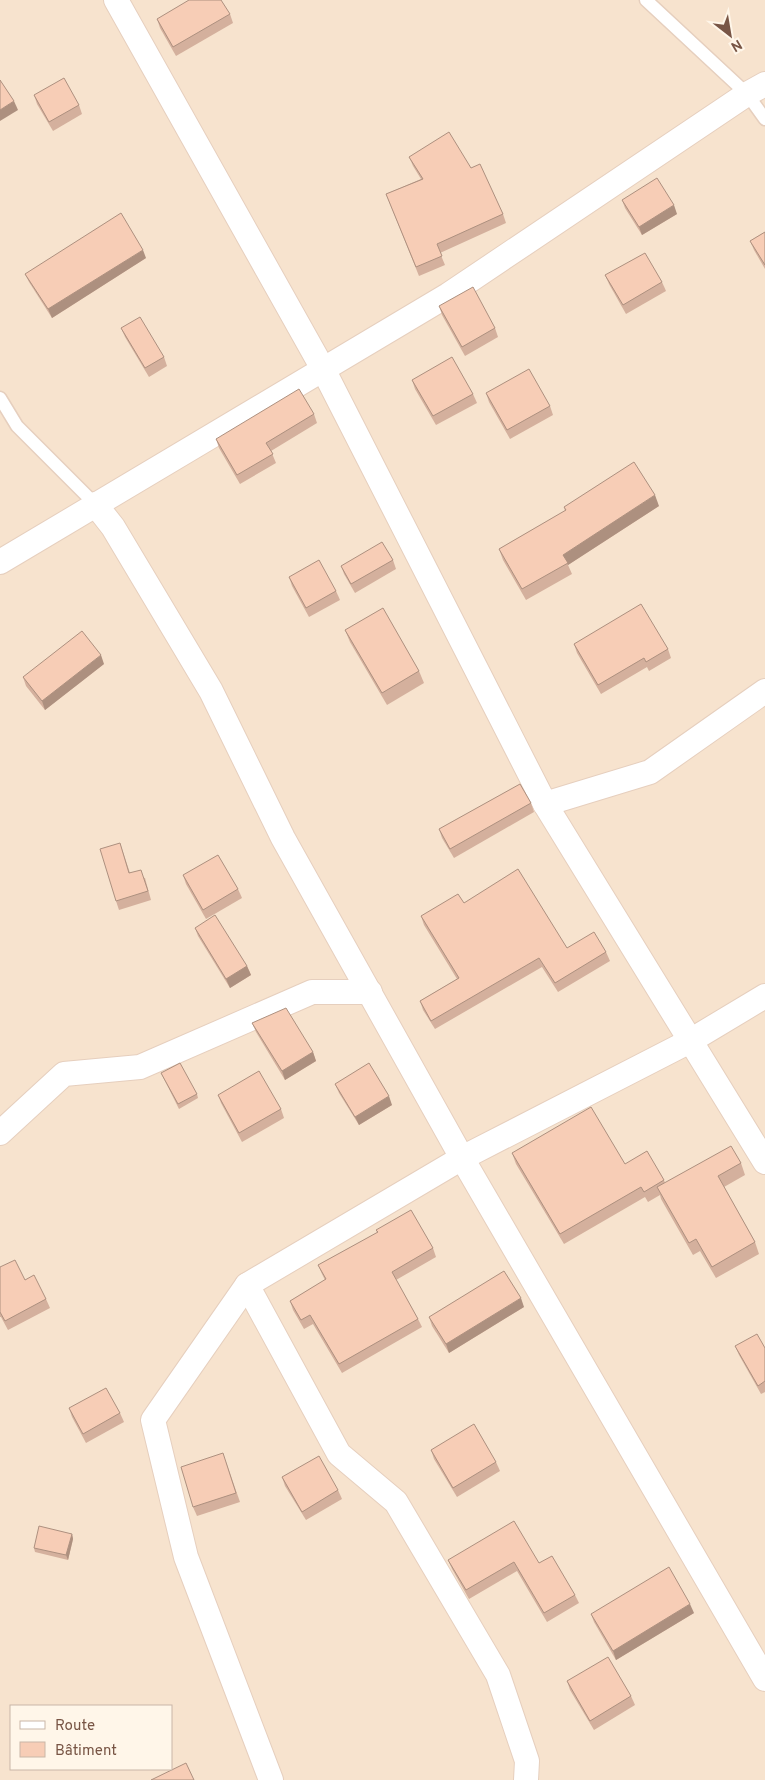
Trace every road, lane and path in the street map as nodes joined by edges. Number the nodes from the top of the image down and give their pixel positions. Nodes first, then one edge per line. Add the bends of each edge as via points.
1 (116, 0) edge
2 (646, 0) edge
3 (756, 90) edge
4 (765, 119) edge
5 (323, 369) junction
6 (0, 398) edge
7 (96, 504) junction
8 (0, 562) edge
9 (765, 691) edge
10 (546, 804) junction
11 (370, 992) junction
12 (765, 996) edge
13 (690, 1041) junction
14 (0, 1133) edge
15 (462, 1158) junction
16 (765, 1162) edge
17 (247, 1285) junction
18 (765, 1679) edge
19 (271, 1780) edge
20 (526, 1780) edge

1 - 5 street
2 - 3 lane
3 - 4 lane
3 - 5 street via 448,295
5 - 7 street
5 - 10 street
6 - 7 lane via 17,426
7 - 8 street
7 - 11 street via 212,691 283,838
9 - 10 street via 650,772
10 - 13 street
11 - 14 street via 312,992 140,1067 64,1074
11 - 15 street
12 - 13 street
13 - 15 street
13 - 16 street
15 - 17 street
15 - 18 street
17 - 19 street via 153,1420 186,1557
17 - 20 street via 339,1454 396,1502 498,1675 527,1761

